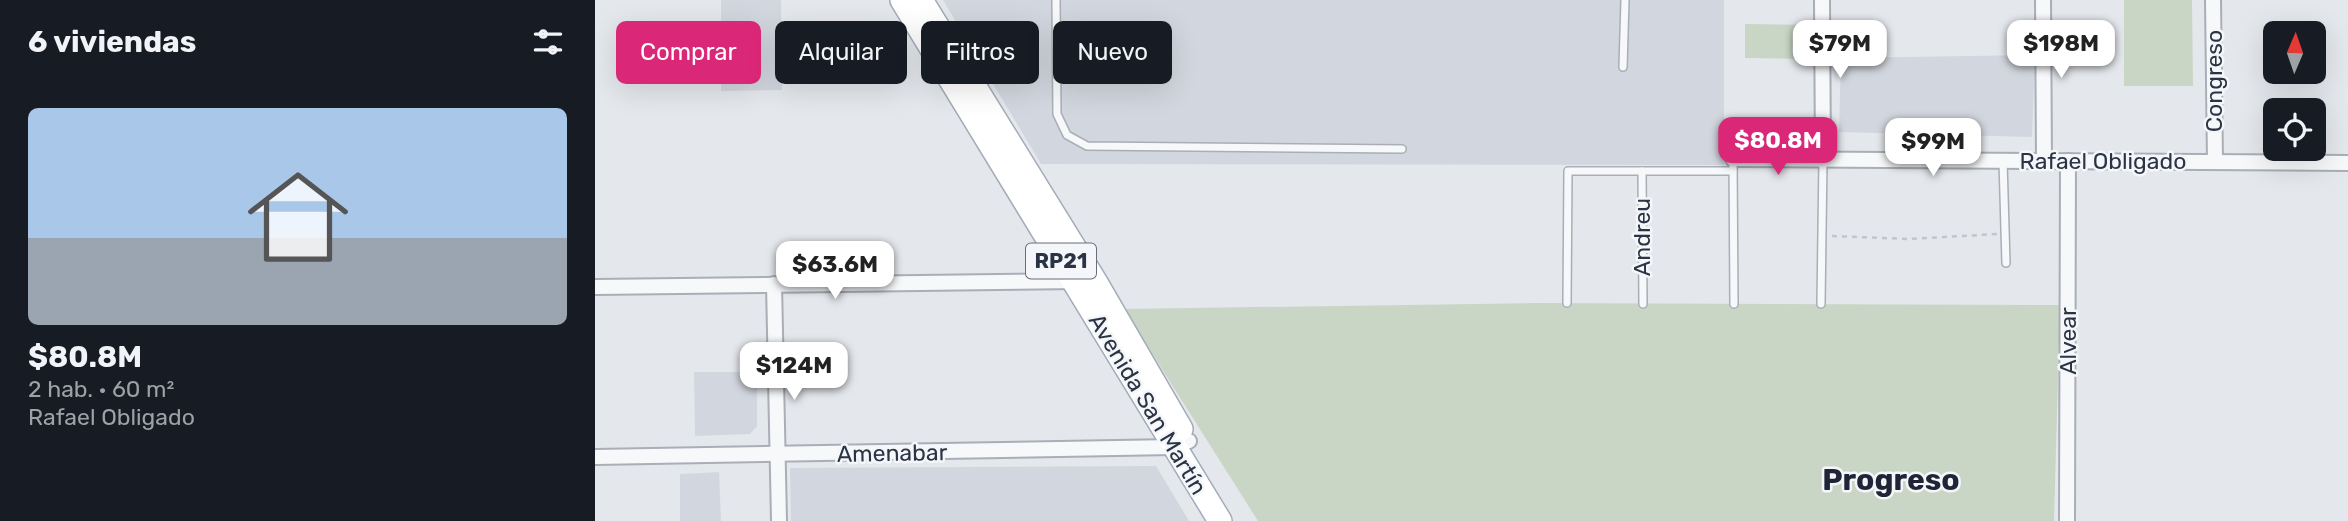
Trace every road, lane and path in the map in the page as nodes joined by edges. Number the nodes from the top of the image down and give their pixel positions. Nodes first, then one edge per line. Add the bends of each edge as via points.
1 (902, 0) edge
2 (921, 0) edge
3 (1056, 0) edge
4 (1625, 0) edge
5 (1822, 0) edge
6 (2043, 0) edge
7 (2214, 0) edge
8 (1623, 66) dead end
9 (1402, 149) dead end
10 (1822, 160) junction
11 (2003, 161) junction
12 (2044, 161) junction
13 (2068, 161) junction
14 (2215, 162) junction
15 (2348, 163) edge
16 (1733, 165) junction
17 (1642, 171) junction
18 (2005, 234) junction
19 (1822, 235) junction
20 (2006, 263) dead end
21 (1084, 281) junction
22 (773, 284) junction
23 (595, 287) edge
24 (1567, 303) dead end
25 (1643, 303) dead end
26 (1734, 304) dead end
27 (1821, 304) dead end
28 (1182, 444) junction
29 (777, 455) junction
30 (595, 457) edge
31 (779, 521) edge
32 (1220, 521) edge
33 (1238, 521) edge
34 (2067, 521) edge

1 - 21 main road, Avenida San Martín / RP21
2 - 21 main road, Avenida San Martín / RP21
3 - 9 lane via 1057,114 1067,135 1087,146
4 - 8 lane
5 - 10 street
6 - 12 street
7 - 14 street, Congreso
10 - 11 street, Rafael Obligado
10 - 16 street, Rafael Obligado
10 - 19 lane
11 - 12 street, Rafael Obligado
11 - 18 lane
12 - 13 street, Rafael Obligado
13 - 14 street, Rafael Obligado
13 - 34 street, Alvear
14 - 15 street, Rafael Obligado
16 - 17 lane, Rafael Obligado
16 - 26 lane
17 - 24 lane, Rafael Obligado via 1568,171
17 - 25 lane, Andreu
18 - 19 path via 1909,239
18 - 20 lane
19 - 27 lane
21 - 22 street
21 - 28 main road, Avenida San Martín / RP21
22 - 23 street
22 - 29 street
28 - 29 street, Amenabar
28 - 32 main road, Avenida San Martín / RP21
28 - 33 main road, Avenida San Martín / RP21
29 - 30 street, Amenabar
29 - 31 street

